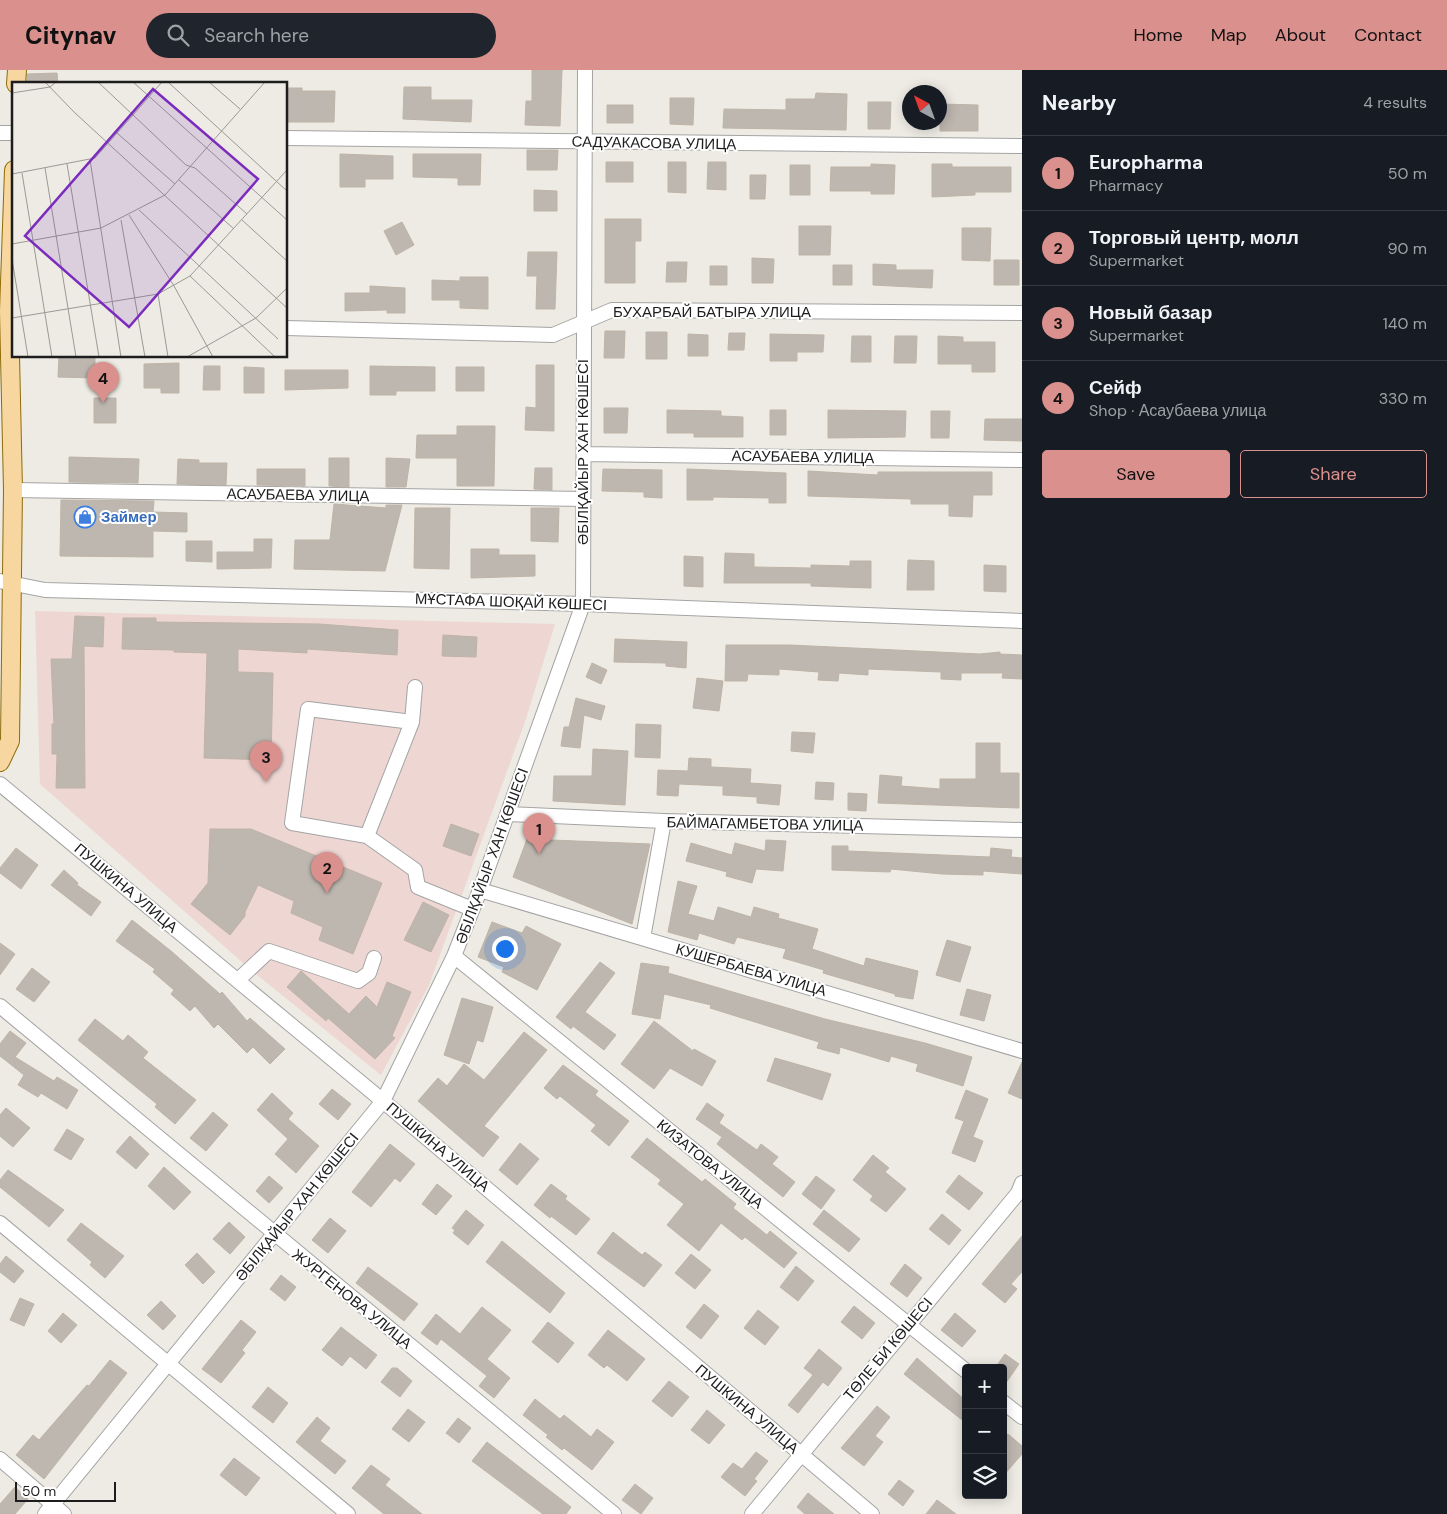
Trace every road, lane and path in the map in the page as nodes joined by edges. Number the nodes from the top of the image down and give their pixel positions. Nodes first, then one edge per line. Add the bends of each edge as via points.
1 (585, 70) edge
2 (288, 138) edge
3 (585, 143) junction
4 (1022, 146) edge
5 (12, 217) edge
6 (8, 310) edge
7 (1022, 313) edge
8 (584, 322) junction
9 (288, 328) edge
10 (584, 454) junction
11 (1022, 460) edge
12 (13, 490) junction
13 (583, 499) junction
14 (6, 582) edge
15 (583, 604) junction
16 (1022, 621) edge
17 (415, 687) dead end
18 (412, 722) junction
19 (0, 762) edge
20 (0, 784) edge
21 (508, 814) junction
22 (664, 821) junction
23 (1022, 830) edge
24 (367, 836) junction
25 (480, 890) junction
26 (472, 909) junction
27 (643, 938) junction
28 (454, 956) junction
29 (374, 958) dead end
30 (238, 980) junction
31 (0, 1006) edge
32 (1022, 1051) edge
33 (383, 1101) junction
34 (1021, 1191) edge
35 (0, 1223) edge
36 (274, 1235) junction
37 (908, 1324) junction
38 (168, 1364) junction
39 (962, 1368) edge
40 (1007, 1405) edge
41 (1022, 1417) edge
42 (801, 1455) junction
43 (0, 1459) edge
44 (49, 1509) edge
45 (64, 1514) edge
46 (348, 1514) edge
47 (614, 1514) edge
48 (752, 1514) edge
49 (872, 1514) edge

1 - 3 street, ӘБІЛҚАЙЫР ХАН КӨШЕСІ
2 - 3 street, САДУАКАСОВА УЛИЦА
3 - 4 street, САДУАКАСОВА УЛИЦА
3 - 8 street, ӘБІЛҚАЙЫР ХАН КӨШЕСІ
5 - 6 main road
6 - 12 main road
7 - 8 street, БУХАРБАЙ БАТЫРА УЛИЦА via 612,310
8 - 9 street, БУХАРБАЙ БАТЫРА УЛИЦА via 553,335
8 - 10 street, ӘБІЛҚАЙЫР ХАН КӨШЕСІ
10 - 11 street, АСАУБАЕВА УЛИЦА
10 - 13 street, ӘБІЛҚАЙЫР ХАН КӨШЕСІ
12 - 13 street, АСАУБАЕВА УЛИЦА
12 - 14 main road
13 - 15 street, ӘБІЛҚАЙЫР ХАН КӨШЕСІ
14 - 15 street, МҰСТАФА ШОҚАЙ КӨШЕСІ via 45,590
14 - 19 main road via 10,741
15 - 16 street, МҰСТАФА ШОҚАЙ КӨШЕСІ
15 - 21 street, ӘБІЛҚАЙЫР ХАН КӨШЕСІ
17 - 18 street
18 - 24 street
18 - 24 street via 308,709 292,823
20 - 30 street, ПУШКИНА УЛИЦА
21 - 22 street, БАЙМАГАМБЕТОВА УЛИЦА
21 - 25 street, ӘБІЛҚАЙЫР ХАН КӨШЕСІ
22 - 23 street, БАЙМАГАМБЕТОВА УЛИЦА
22 - 27 street
24 - 26 street via 414,870 418,887
25 - 26 street, ӘБІЛҚАЙЫР ХАН КӨШЕСІ
25 - 27 street, КУШЕРБАЕВА УЛИЦА
26 - 28 street, ӘБІЛҚАЙЫР ХАН КӨШЕСІ
27 - 32 street, КУШЕРБАЕВА УЛИЦА
28 - 33 street, ӘБІЛҚАЙЫР ХАН КӨШЕСІ
28 - 37 street, КИЗАТОВА УЛИЦА
29 - 30 street via 369,973 358,981 269,951
30 - 33 street, ПУШКИНА УЛИЦА
31 - 36 street, ЖУРГЕНОВА УЛИЦА
33 - 36 street, ӘБІЛҚАЙЫР ХАН КӨШЕСІ
33 - 42 street, ПУШКИНА УЛИЦА
34 - 37 street, ТӨЛЕ БИ КӨШЕСІ
35 - 38 street
36 - 38 street, ӘБІЛҚАЙЫР ХАН КӨШЕСІ
36 - 47 street, ЖУРГЕНОВА УЛИЦА
37 - 39 street, КИЗАТОВА УЛИЦА
37 - 42 street, ТӨЛЕ БИ КӨШЕСІ
38 - 44 street, ӘБІЛҚАЙЫР ХАН КӨШЕСІ
38 - 46 street
40 - 41 street
42 - 48 street, ТӨЛЕ БИ КӨШЕСІ
42 - 49 street, ПУШКИНА УЛИЦА
43 - 44 street
44 - 45 street

